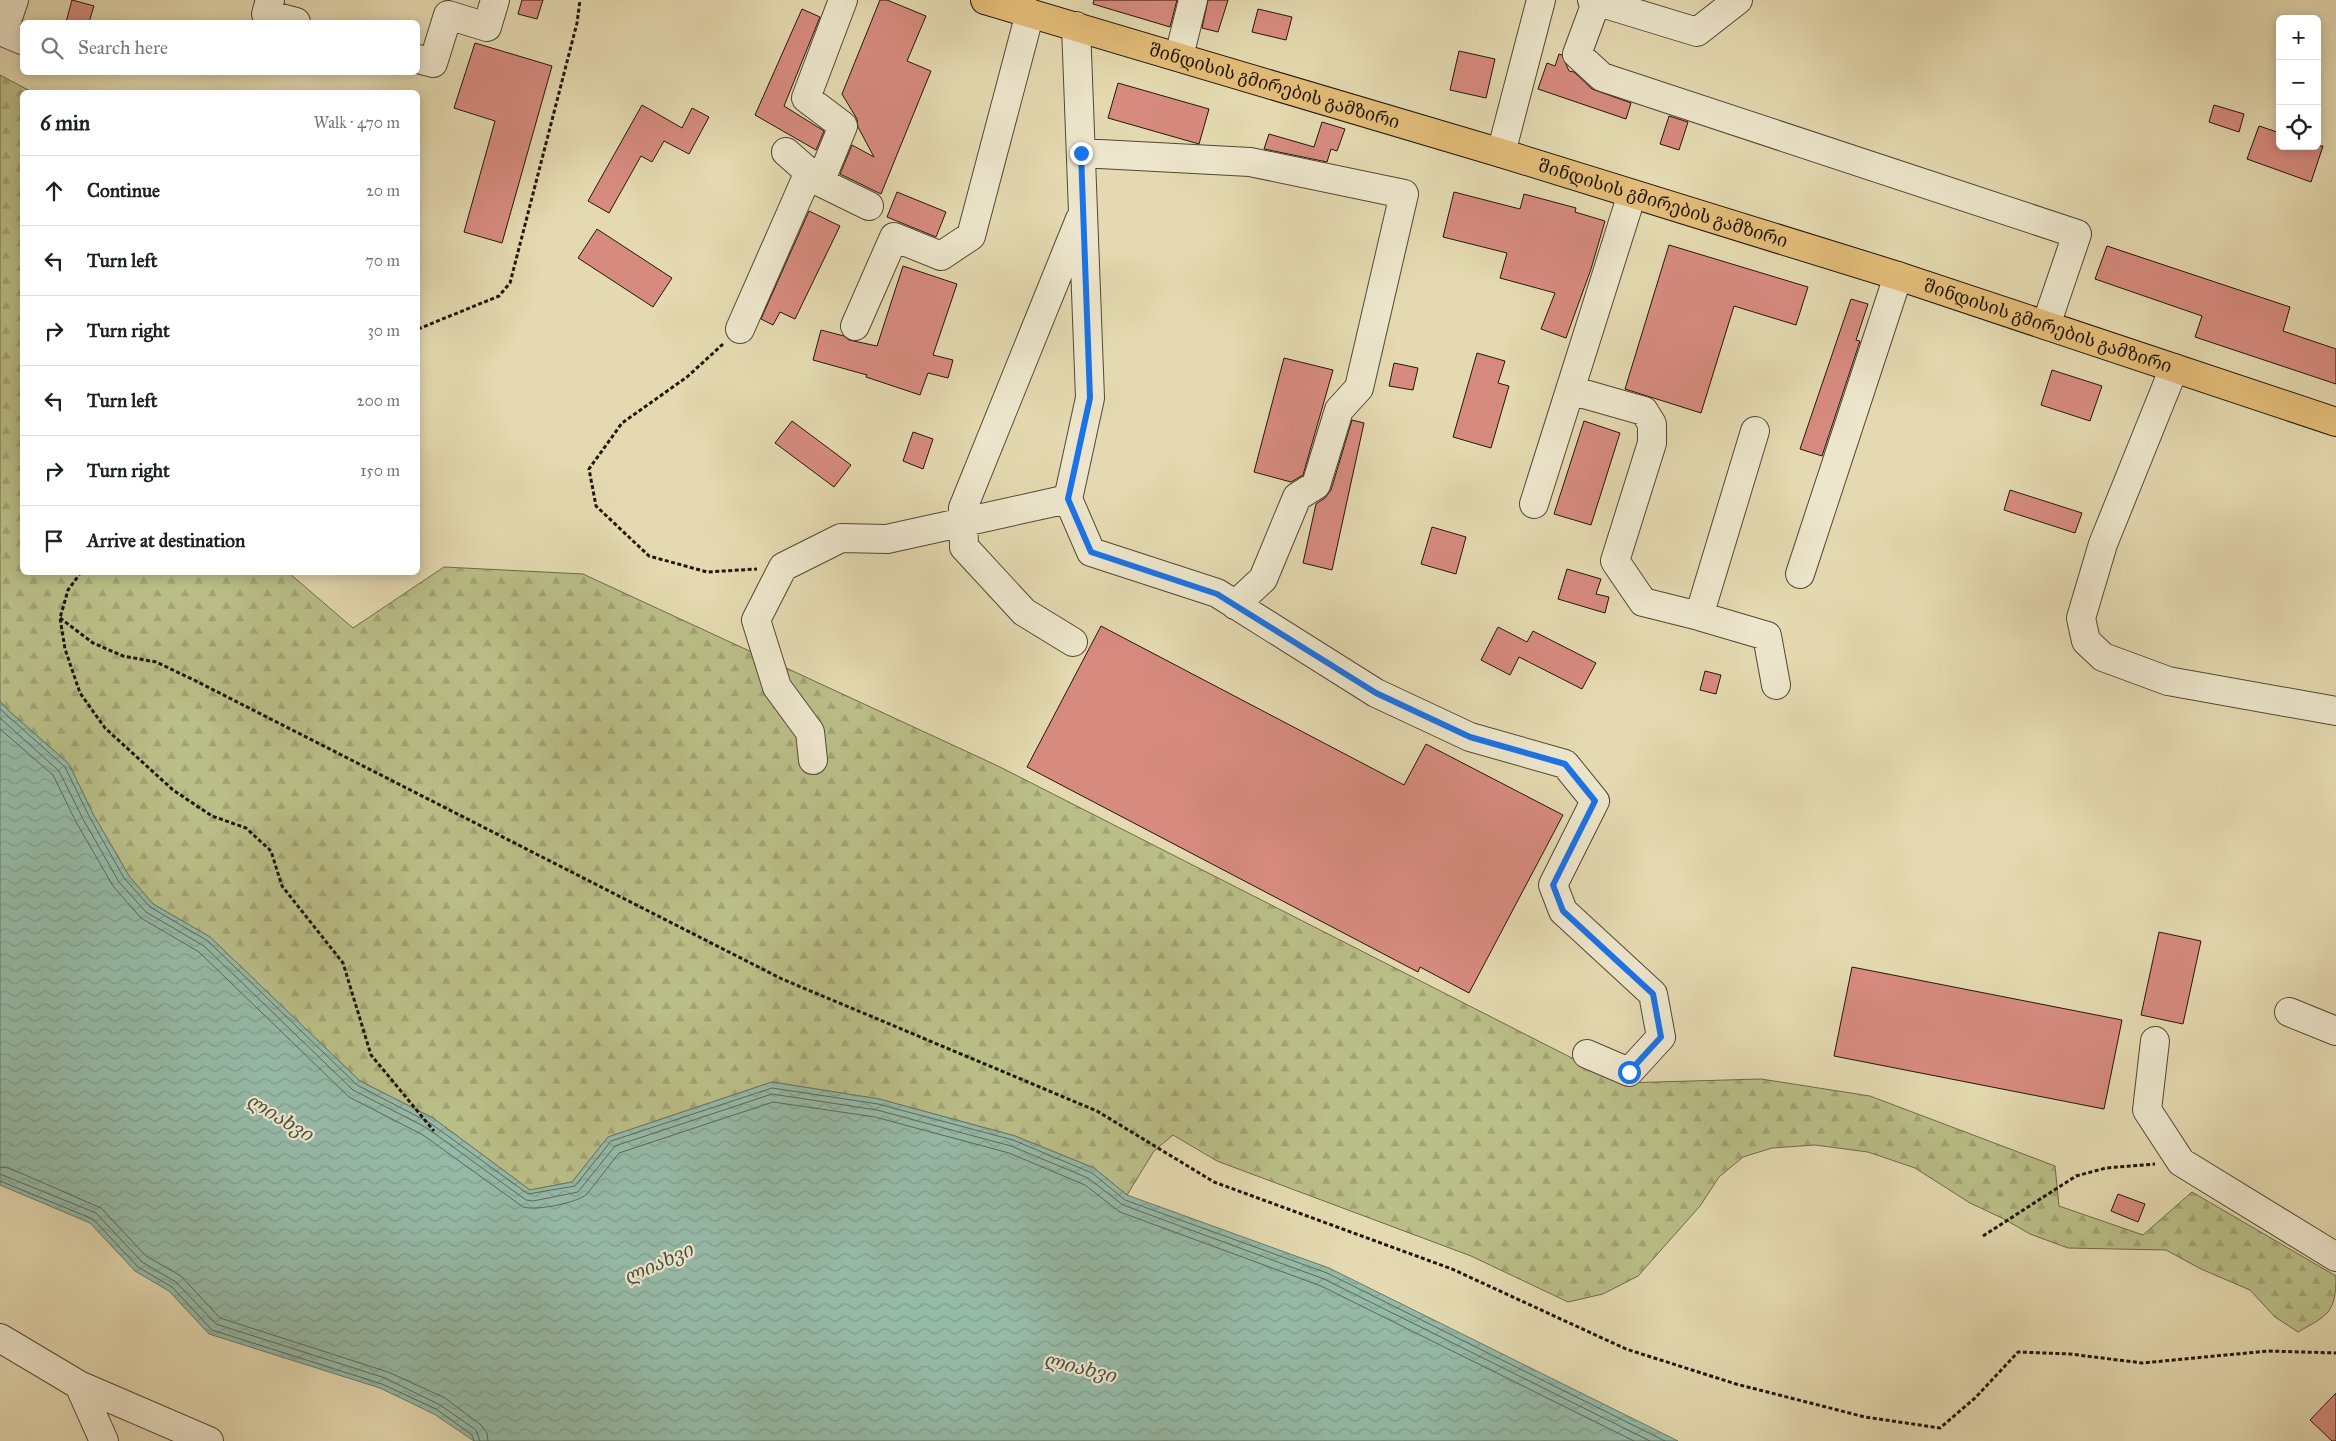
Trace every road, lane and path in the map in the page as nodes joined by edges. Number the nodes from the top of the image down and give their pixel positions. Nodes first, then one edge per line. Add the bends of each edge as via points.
1 (14, 0) edge
2 (270, 0) edge
3 (495, 0) edge
4 (580, 0) edge
5 (843, 0) edge
6 (985, 0) edge
7 (1193, 0) edge
8 (1541, 0) edge
9 (1595, 0) edge
10 (1738, 0) edge
11 (1030, 13) junction
12 (288, 20) edge
13 (1076, 26) junction
14 (20, 39) edge
15 (1179, 56) junction
16 (420, 59) edge
17 (786, 152) dead end
18 (1081, 153) junction
19 (1501, 153) junction
20 (815, 177) junction
21 (1632, 194) junction
22 (869, 206) dead end
23 (1084, 211) junction
24 (1898, 276) junction
25 (2046, 325) junction
26 (855, 326) dead end
27 (420, 328) edge
28 (740, 329) joint
29 (2174, 368) junction
30 (1570, 390) junction
31 (2336, 422) edge
32 (1755, 431) dead end
33 (1068, 499) junction
34 (1534, 504) dead end
35 (963, 524) junction
36 (782, 567) junction
37 (1800, 574) dead end
38 (79, 575) edge
39 (1235, 605) junction
40 (1699, 616) junction
41 (60, 618) junction
42 (1073, 642) dead end
43 (1776, 685) dead end
44 (2336, 711) edge
45 (813, 760) dead end
46 (2289, 1012) dead end
47 (2336, 1031) edge
48 (2155, 1041) dead end
49 (1587, 1054) dead end
50 (434, 1131) dead end
51 (2180, 1162) junction
52 (1983, 1236) dead end
53 (2336, 1257) edge
54 (0, 1338) edge
55 (2336, 1353) edge
56 (79, 1385) junction
57 (104, 1441) edge
58 (209, 1441) edge

1 - 14 street via 3,32
2 - 12 street via 266,14
3 - 16 street via 487,27 448,15 433,63
4 - 27 path via 577,23 510,282 499,296
5 - 20 street via 806,98 843,126
6 - 11 main road, შინდისის გმირების გამზირი
7 - 15 street
8 - 19 street
9 - 10 street via 1697,32
9 - 25 street via 1577,54 1602,77 2077,234
11 - 13 main road, შინდისის გმირების გამზირი
11 - 26 street via 971,236 940,256 894,237
13 - 15 main road, შინდისის გმირების გამზირი
13 - 18 street
15 - 19 main road, შინდისის გმირების გამზირი
17 - 20 street
18 - 23 street
18 - 39 street via 1250,162 1404,194 1359,388 1339,410 1316,485 1297,497 1263,579
19 - 21 main road, შინდისის გმირების გამზირი
20 - 22 street
20 - 28 street
21 - 24 main road, შინდისის გმირების გამზირი
21 - 30 street
23 - 33 street via 1090,398
23 - 35 street via 963,508
24 - 25 main road, შინდისის გმირების გამზირი
24 - 37 street
25 - 29 main road, შინდისის გმირების გამზირი
28 - 36 path via 687,378 622,423 589,469 596,506 649,556 707,572
29 - 31 main road, შინდისის გმირების გამზირი
29 - 44 street via 2103,544 2081,618 2086,641 2104,657 2168,681
30 - 34 street
30 - 40 street via 1644,411 1652,424 1652,443 1615,561 1643,602
32 - 40 street
33 - 35 street
33 - 39 street via 1091,552 1217,594
35 - 36 street via 887,539 841,538
35 - 42 street via 964,547 1024,612
36 - 45 street via 756,620 777,687 810,732
38 - 41 path via 68,590
39 - 49 street via 1376,693 1470,737 1565,764 1595,801 1553,885 1563,911 1653,994 1661,1037 1629,1072
40 - 43 street via 1766,636
41 - 50 path via 65,649 80,694 105,728 172,790 212,816 246,828 271,851 282,886 343,963 371,1055
41 - 55 path via 93,643 123,656 156,662 194,680 782,979 1097,1111 1214,1182 1452,1269 1626,1349 1736,1384 1865,1417 1940,1428 1975,1398 2018,1352 2070,1354 2142,1364 2268,1351
46 - 47 street
48 - 51 street via 2147,1110
51 - 52 path via 2106,1168 2076,1176
51 - 53 street
54 - 56 street
56 - 57 street
56 - 58 street

